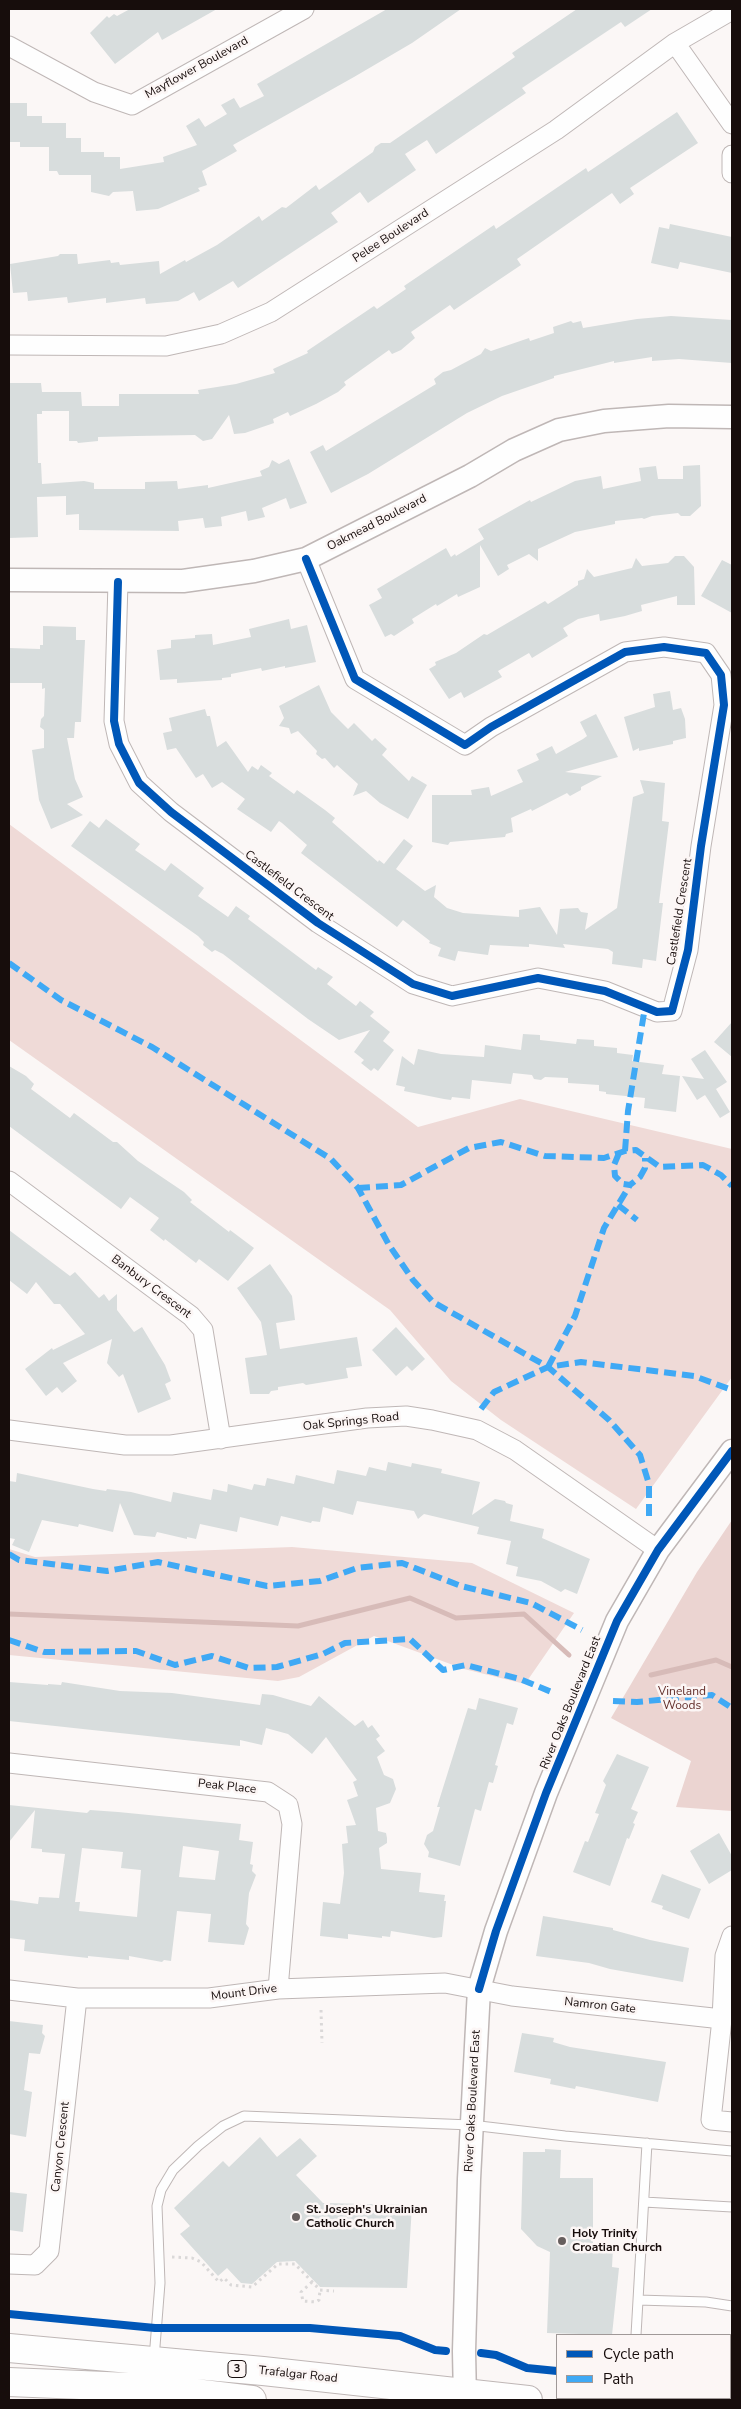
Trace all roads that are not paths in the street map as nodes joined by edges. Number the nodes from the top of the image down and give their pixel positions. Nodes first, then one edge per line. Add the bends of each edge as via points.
1 (304, 9) edge
2 (732, 10) edge
3 (676, 43) junction
4 (9, 46) edge
5 (732, 124) edge
6 (732, 155) edge
7 (732, 174) edge
8 (9, 345) edge
9 (732, 417) edge
10 (306, 559) junction
11 (9, 580) edge
12 (118, 582) junction
13 (9, 1181) edge
14 (9, 1430) edge
15 (221, 1438) junction
16 (732, 1450) edge
17 (658, 1550) junction
18 (9, 1763) edge
19 (732, 1936) edge
20 (278, 1989) junction
21 (9, 1990) edge
22 (479, 1990) junction
23 (77, 1998) junction
24 (722, 2019) junction
25 (732, 2122) edge
26 (471, 2125) junction
27 (647, 2143) junction
28 (732, 2151) edge
29 (644, 2202) junction
30 (732, 2207) edge
31 (9, 2264) edge
32 (638, 2300) junction
33 (732, 2306) edge
34 (636, 2334) edge
35 (9, 2348) edge
36 (154, 2361) junction
37 (9, 2382) edge
38 (465, 2397) edge
39 (252, 2400) edge
40 (528, 2400) edge

1 - 4 street, Mayflower Boulevard via 132,105 94,92
2 - 3 street, Pelee Boulevard
3 - 5 street
3 - 8 street, Pelee Boulevard via 556,130 263,316 222,334 166,346
6 - 7 street
9 - 10 street, Oakmead Boulevard via 669,416 604,421 559,430 514,450 470,476
10 - 12 street, Oakmead Boulevard via 254,571 183,581
10 - 12 street, Castlefield Crescent via 355,679 465,745 625,652 664,647 706,653 721,675 724,705 688,950 672,1011 657,1012 605,991 538,978 452,996 413,984 318,923 171,812 139,783 118,744 114,722
11 - 12 street, Oakmead Boulevard
13 - 15 street, Banbury Crescent via 191,1316 203,1330
14 - 15 street, Oak Springs Road via 125,1445 171,1445
15 - 17 street, Oak Springs Road via 366,1418 406,1416 477,1430 515,1450
16 - 17 street, River Oaks Boulevard East
17 - 22 street, River Oaks Boulevard East via 617,1621 578,1713 500,1922
18 - 20 street, Peak Place via 268,1792 288,1805 292,1824
19 - 24 street via 726,1956
20 - 22 street, Mount Drive via 444,1983
20 - 23 street, Mount Drive via 210,1998
21 - 23 street, Mount Drive
22 - 24 street, Namron Gate
22 - 26 street, River Oaks Boulevard East
23 - 31 street, Canyon Crescent via 49,2252 35,2265
24 - 25 street via 711,2120
26 - 27 lane
26 - 36 lane via 244,2116 223,2126 173,2170 161,2190 157,2206 160,2283
26 - 38 street, River Oaks Boulevard East
27 - 28 lane
27 - 29 lane
29 - 30 lane
29 - 32 lane
32 - 33 lane
32 - 34 lane
35 - 36 main road, Trafalgar Road / 3
36 - 38 main road, Trafalgar Road / 3
37 - 39 main road via 154,2388
38 - 40 main road, Trafalgar Road / 3

